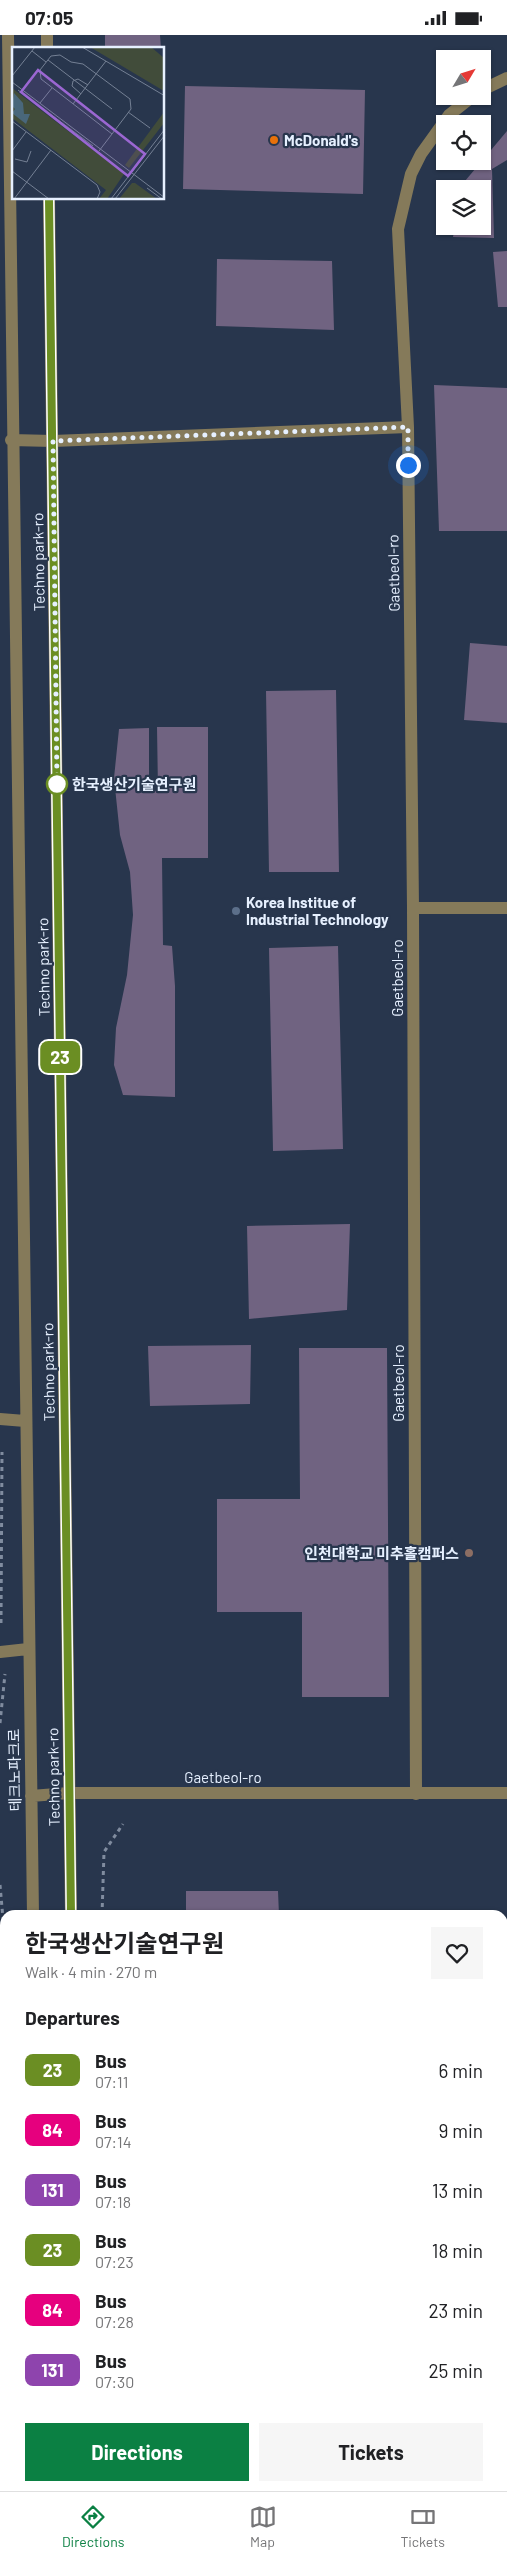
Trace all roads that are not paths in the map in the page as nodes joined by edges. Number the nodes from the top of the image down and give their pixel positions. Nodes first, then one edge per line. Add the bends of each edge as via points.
1 (8, 35) edge
2 (507, 77) edge
3 (491, 85) edge
4 (462, 105) edge
5 (49, 200) edge
6 (408, 427) junction
7 (11, 440) junction
8 (53, 441) junction
9 (507, 907) edge
10 (412, 908) junction
11 (0, 1419) edge
12 (25, 1421) junction
13 (28, 1649) junction
14 (0, 1652) edge
15 (69, 1793) junction
16 (507, 1793) edge
17 (416, 1794) junction
18 (31, 1796) junction
19 (33, 1910) edge
20 (71, 1910) edge
21 (35, 2491) edge
22 (40, 2491) edge

1 - 7 street, 테크노파크로
2 - 3 street
4 - 6 street, Gaetbeol-ro via 449,115 421,154 411,175 398,229
5 - 8 street, Techno park-ro
6 - 8 street
6 - 10 street, Gaetbeol-ro
7 - 8 street
7 - 12 street, 테크노파크로
8 - 15 street, Techno park-ro
9 - 10 street
10 - 17 street, Gaetbeol-ro
11 - 12 street
12 - 13 street, 테크노파크로
13 - 14 street
13 - 18 street, 테크노파크로
15 - 17 street, Gaetbeol-ro
15 - 18 street, Gaetbeol-ro
15 - 20 street, Techno park-ro
16 - 17 street, Gaetbeol-ro
18 - 19 street, 테크노파크로
21 - 22 main road

